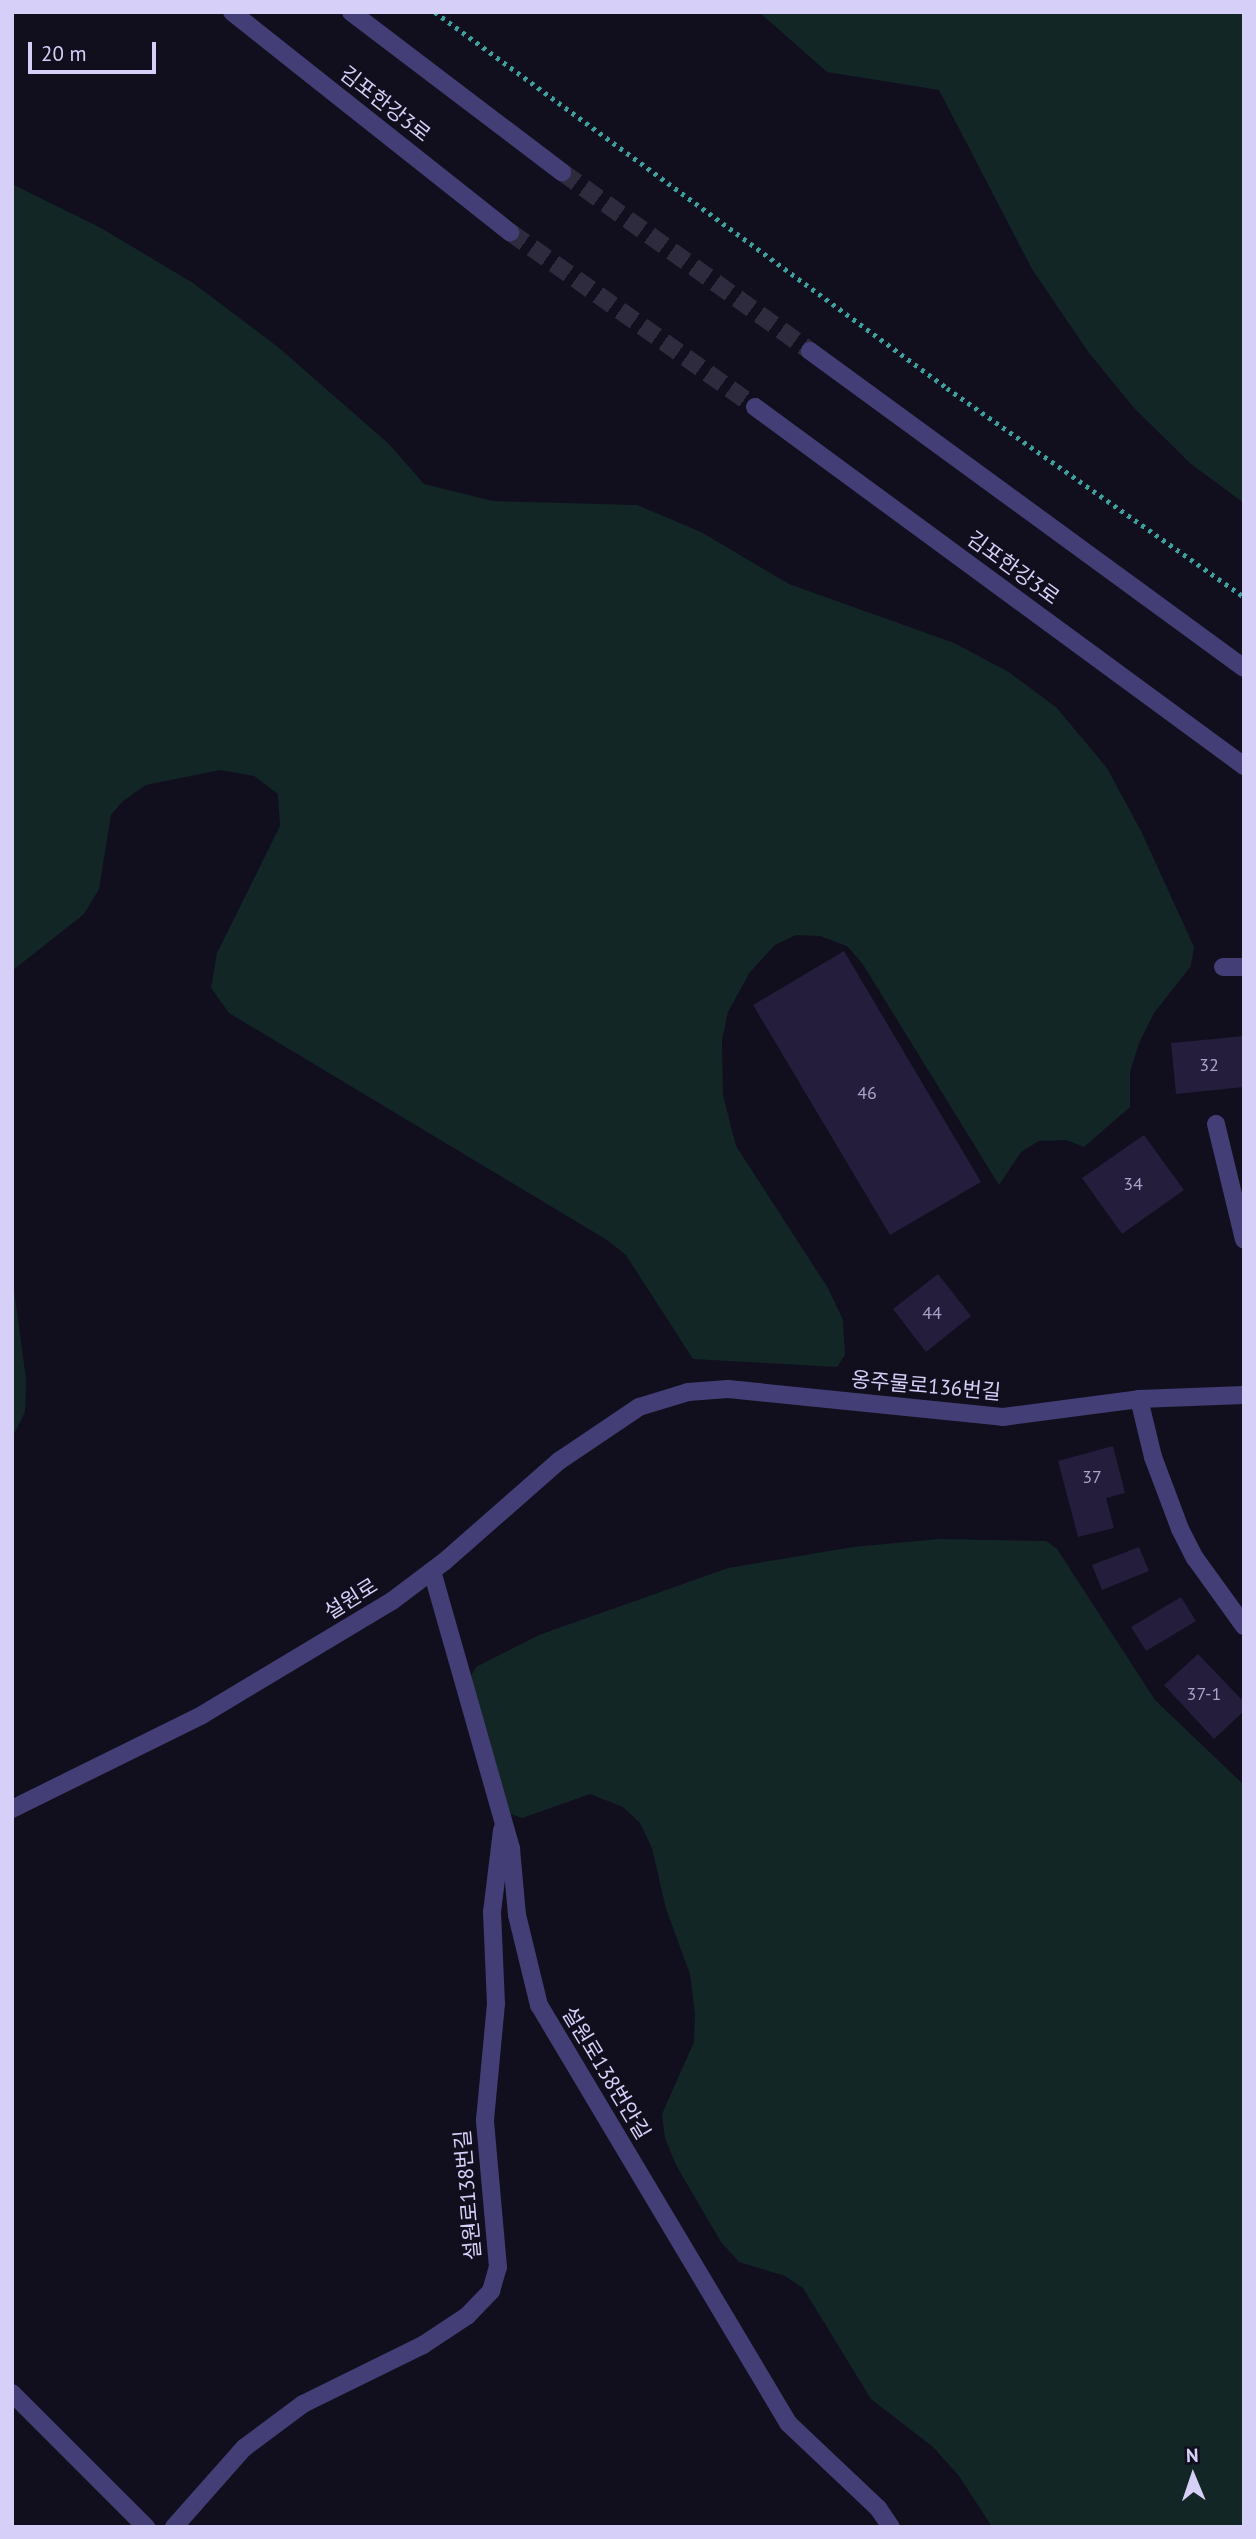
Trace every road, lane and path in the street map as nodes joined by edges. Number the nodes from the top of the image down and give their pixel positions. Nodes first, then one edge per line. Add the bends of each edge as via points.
1 (232, 12) edge
2 (351, 12) edge
3 (435, 12) edge
4 (562, 172) tunnel mouth
5 (510, 232) tunnel mouth
6 (810, 351) tunnel mouth
7 (755, 407) tunnel mouth
8 (1244, 597) edge
9 (1244, 668) edge
10 (1244, 766) edge
11 (1223, 967) dead end
12 (1244, 967) edge
13 (1216, 1124) dead end
14 (1244, 1240) edge
15 (688, 1392) joint
16 (1244, 1395) edge
17 (1139, 1399) junction
18 (432, 1571) junction
19 (1244, 1626) edge
20 (12, 1809) edge
21 (503, 1821) junction
22 (12, 2393) edge
23 (146, 2527) edge
24 (174, 2527) edge
25 (891, 2527) edge

1 - 5 street, 김포한강3로
2 - 4 street
3 - 8 path via 947,388
6 - 9 street
7 - 10 street, 김포한강3로
11 - 12 street
13 - 14 street
15 - 17 street, 옹주물로136번길 via 754,1391 1003,1417
15 - 18 street, 설원로 via 639,1407 603,1429
16 - 17 street, 옹주물로136번길
17 - 19 street via 1153,1457 1180,1529
18 - 20 street, 설원로 via 392,1601 202,1716
18 - 21 street, 설원로138번안길
21 - 24 street, 설원로138번길 via 492,1912 496,2004 485,2120 498,2267 491,2291 467,2316 423,2345 303,2404 244,2448
21 - 25 street, 설원로138번안길 via 511,1849 517,1915 540,2005 788,2423 878,2508
22 - 23 street

